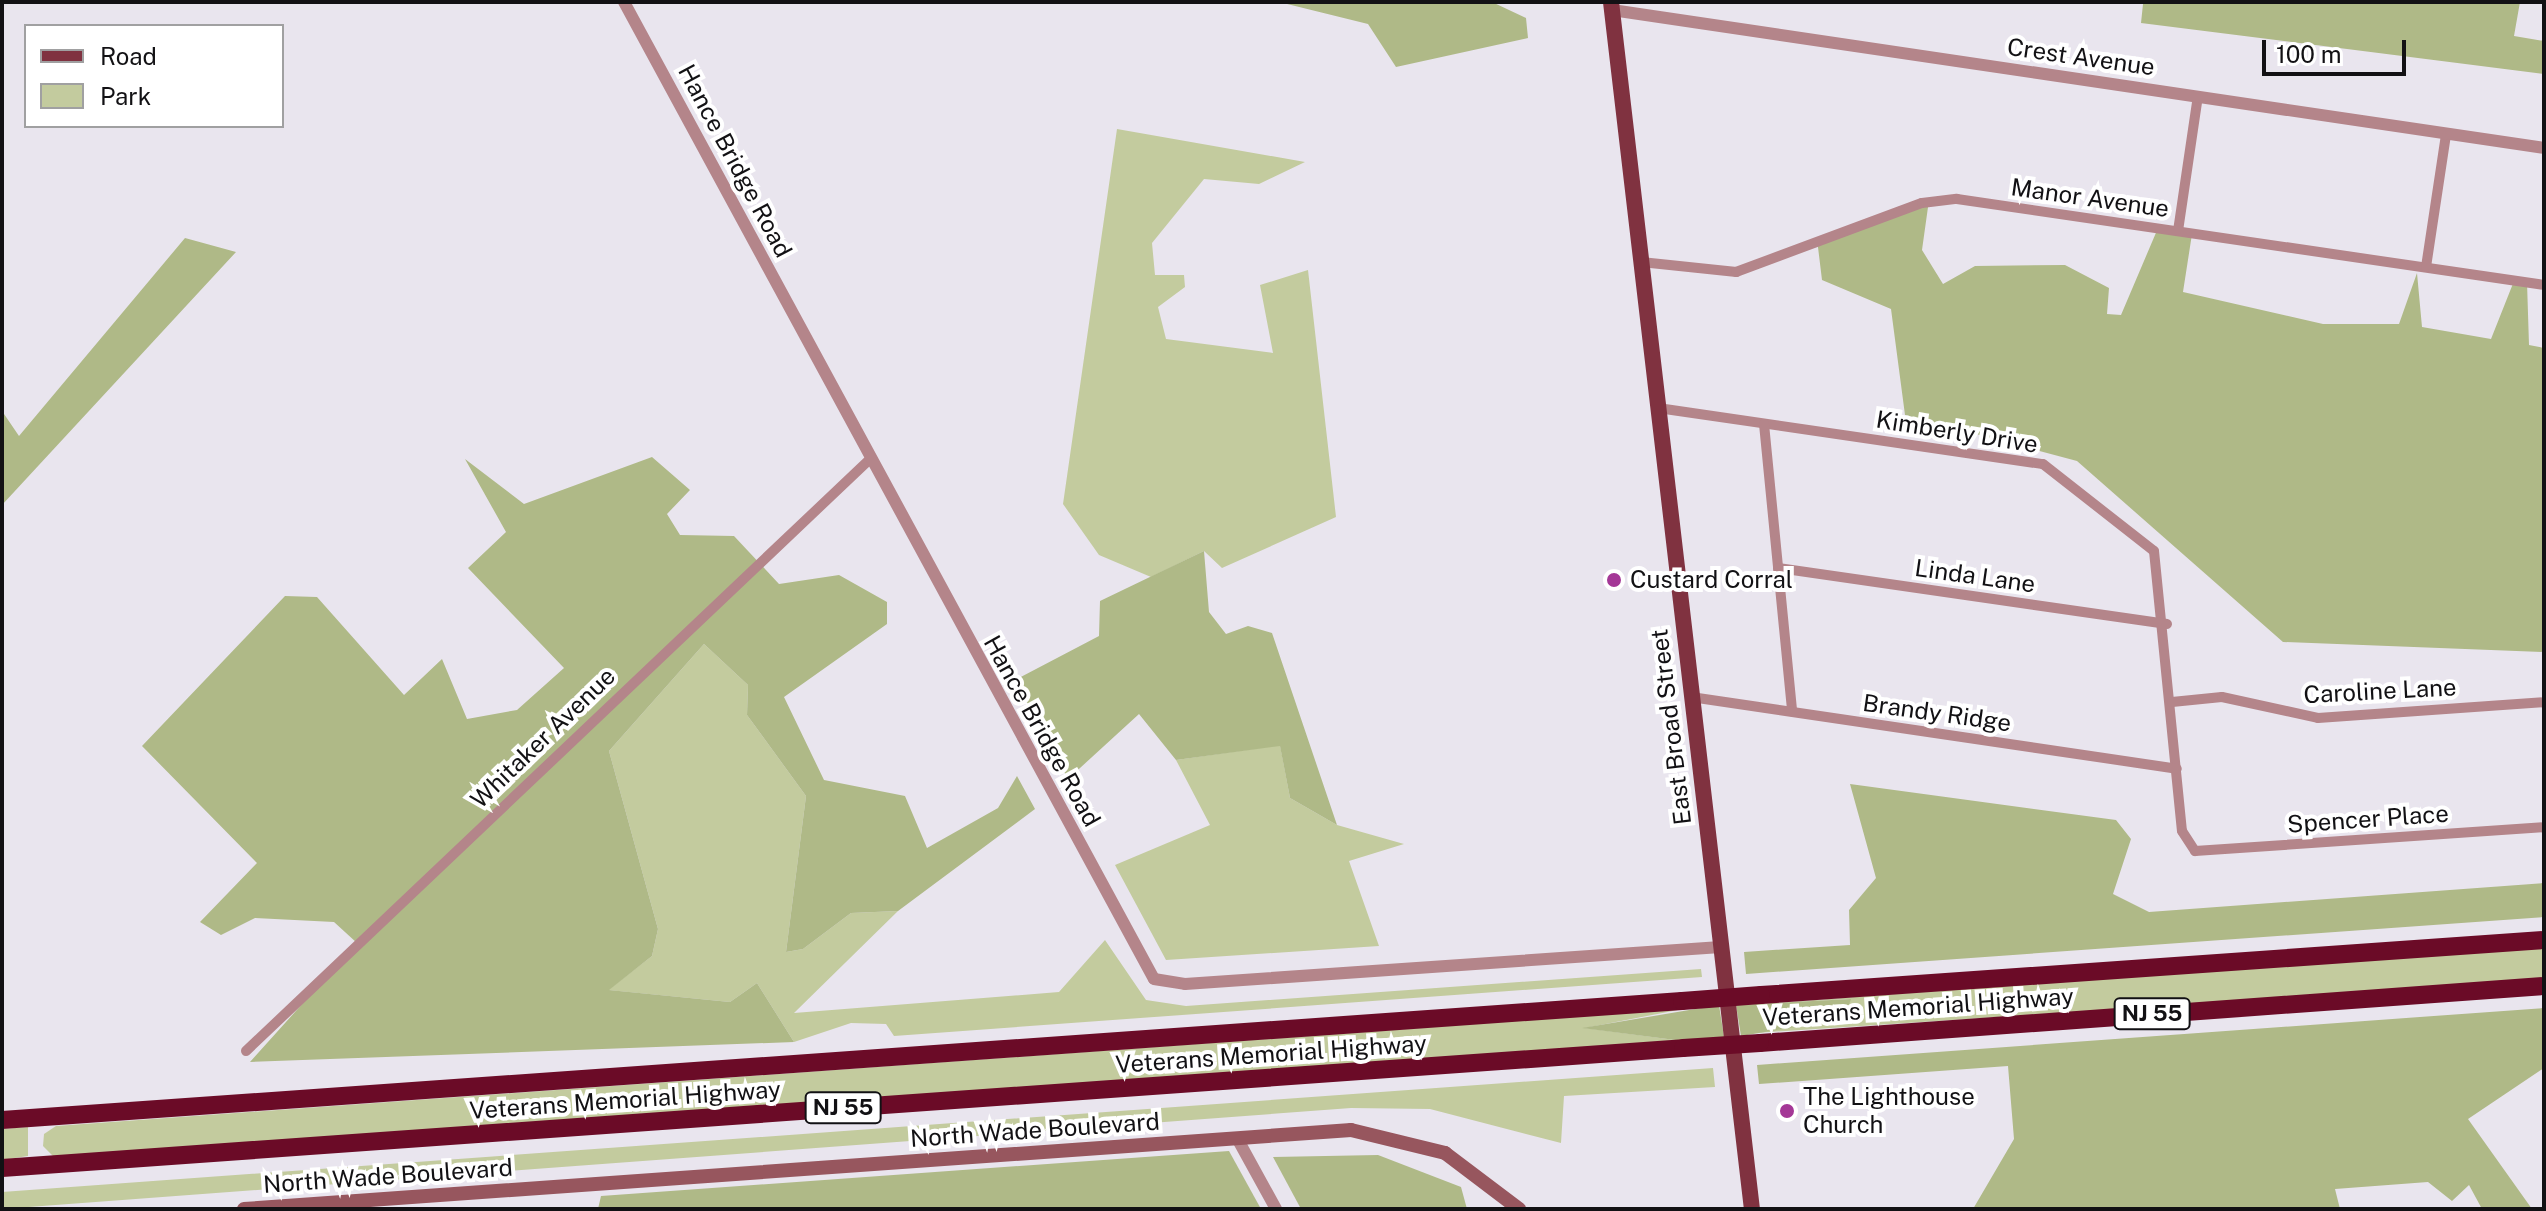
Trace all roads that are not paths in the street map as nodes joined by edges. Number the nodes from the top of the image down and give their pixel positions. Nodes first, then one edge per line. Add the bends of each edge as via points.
1 (624, 2) edge
2 (1611, 6) edge
3 (2198, 96) junction
4 (2446, 134) junction
5 (2544, 148) edge
6 (2178, 231) junction
7 (1641, 262) junction
8 (2426, 267) junction
9 (2544, 285) edge
10 (1658, 408) junction
11 (1764, 424) junction
12 (870, 459) junction
13 (1778, 568) junction
14 (2167, 624) junction
15 (1691, 697) junction
16 (2172, 702) junction
17 (2544, 702) edge
18 (1792, 712) junction
19 (2177, 769) junction
20 (2544, 827) edge
21 (2195, 851) joint
22 (2544, 940) edge
23 (1721, 947) junction
24 (2544, 986) edge
25 (246, 1051) dead end
26 (2, 1120) edge
27 (1237, 1138) junction
28 (2, 1168) edge
29 (404, 1203) edge
30 (244, 1209) edge
31 (1276, 1209) edge
32 (1519, 1209) edge
33 (1752, 1209) edge

1 - 12 street, Hance Bridge Road
2 - 3 street, Crest Avenue
2 - 7 main road, East Broad Street
3 - 4 street, Crest Avenue
3 - 6 street
4 - 5 street, Crest Avenue
4 - 8 street
6 - 7 street, Manor Avenue via 1944,199 1736,272
6 - 8 street, Manor Avenue
7 - 10 main road, East Broad Street
8 - 9 street, Manor Avenue
10 - 11 street, Kimberly Drive
10 - 15 main road, East Broad Street
11 - 13 street
11 - 14 street, Kimberly Drive via 2043,464 2154,551
12 - 23 street, Hance Bridge Road via 1154,979 1185,984
12 - 25 street, Whitaker Avenue
13 - 14 street, Linda Lane
13 - 18 street
14 - 16 street, Kimberly Drive
15 - 18 street, Brandy Ridge
15 - 23 main road, East Broad Street
16 - 17 street, Caroline Lane via 2222,697 2318,718
16 - 19 street, Kimberly Drive
18 - 19 street, Brandy Ridge
19 - 21 street, Kimberly Drive via 2182,831
20 - 21 street, Spencer Place
22 - 26 highway, Veterans Memorial Highway / NJ 55, bridge
23 - 33 main road, East Broad Street
24 - 28 highway, Veterans Memorial Highway / NJ 55, bridge
27 - 29 main road, North Wade Boulevard
27 - 31 street
27 - 32 main road, North Wade Boulevard via 1351,1130 1407,1138 1464,1163
29 - 30 main road, North Wade Boulevard

